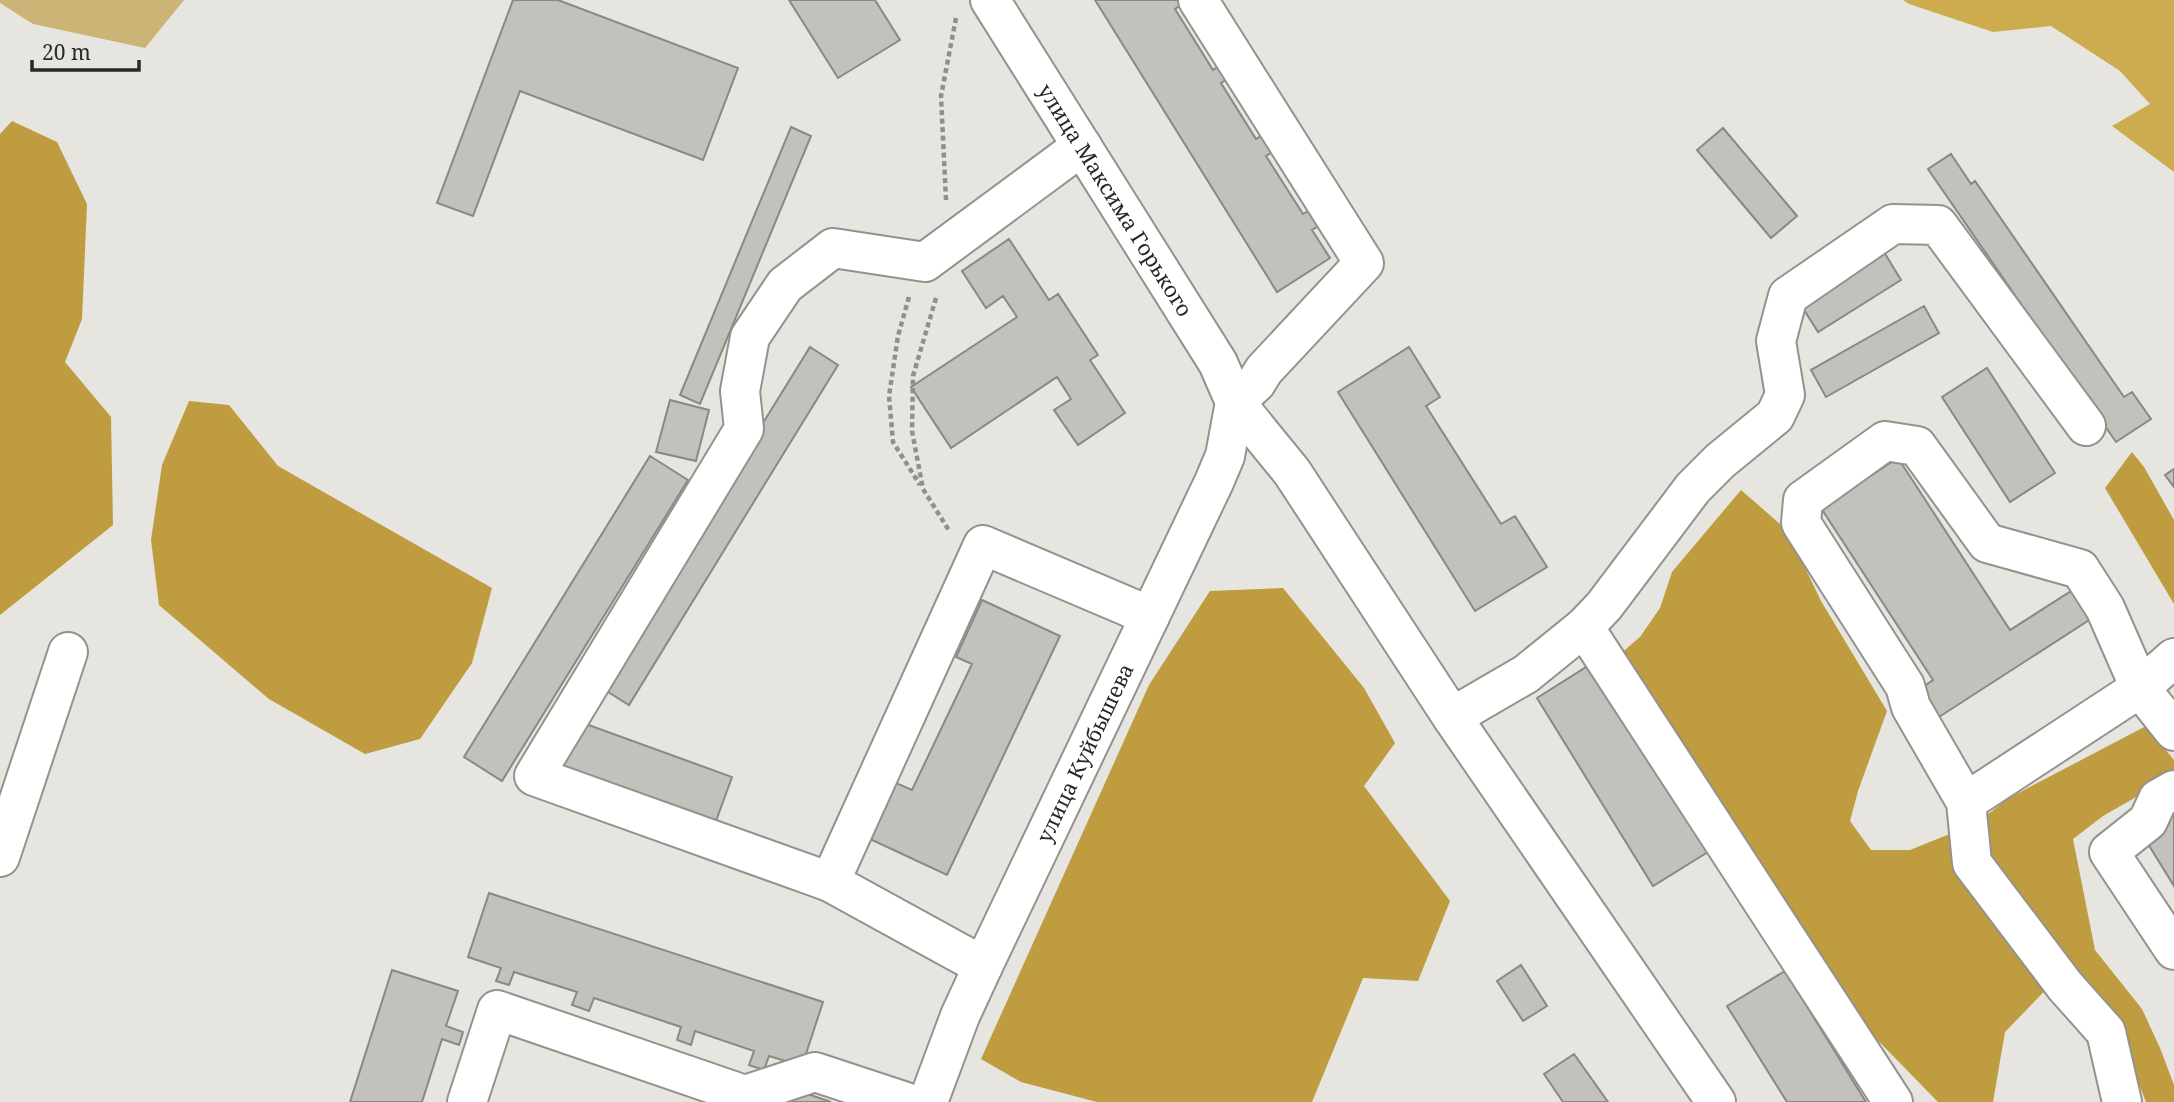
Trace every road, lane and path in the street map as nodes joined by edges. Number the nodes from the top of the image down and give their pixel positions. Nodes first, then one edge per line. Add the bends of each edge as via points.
1 (990, 0) edge
2 (1198, 0) edge
3 (1082, 146) junction
4 (925, 262) junction
5 (1235, 402) junction
6 (2086, 426) dead end
7 (923, 489) dead end
8 (1150, 616) junction
9 (1584, 627) junction
10 (68, 652) dead end
11 (2174, 658) edge
12 (2140, 688) junction
13 (1452, 717) junction
14 (2174, 731) edge
15 (2174, 790) edge
16 (1966, 802) junction
17 (0, 857) edge
18 (830, 882) junction
19 (2174, 950) edge
20 (983, 966) junction
21 (744, 1098) edge
22 (467, 1102) edge
23 (906, 1102) edge
24 (928, 1102) edge
25 (1716, 1102) edge
26 (1894, 1102) edge
27 (2122, 1102) edge

1 - 3 street, улица Максима Горького
2 - 5 street via 1364,263
3 - 4 street
3 - 5 street, улица Максима Горького via 1218,363
4 - 7 path via 898,336 889,396 893,442
4 - 18 street via 833,248 785,285 750,337 740,391 744,429 534,776
5 - 8 street, улица Куйбышева via 1225,456
5 - 13 street, улица Максима Горького via 1292,472
6 - 9 street via 1938,225 1893,224 1788,296 1776,341 1786,395 1776,416 1693,488
8 - 18 street via 982,545
8 - 20 street, улица Куйбышева
9 - 13 street via 1526,674
9 - 26 street
10 - 17 street
11 - 12 street
12 - 14 street
12 - 16 street
12 - 16 street via 2105,608 2080,569 1987,543 1917,446 1885,442 1803,500 1801,523 1905,686 1911,707
13 - 25 street, улица Максима Горького
15 - 19 street via 2158,799 2148,821 2109,852
16 - 27 street via 1972,863 2065,986 2106,1032
18 - 20 street
20 - 24 street, улица Куйбышева
21 - 22 street via 497,1010
21 - 23 street via 815,1072

